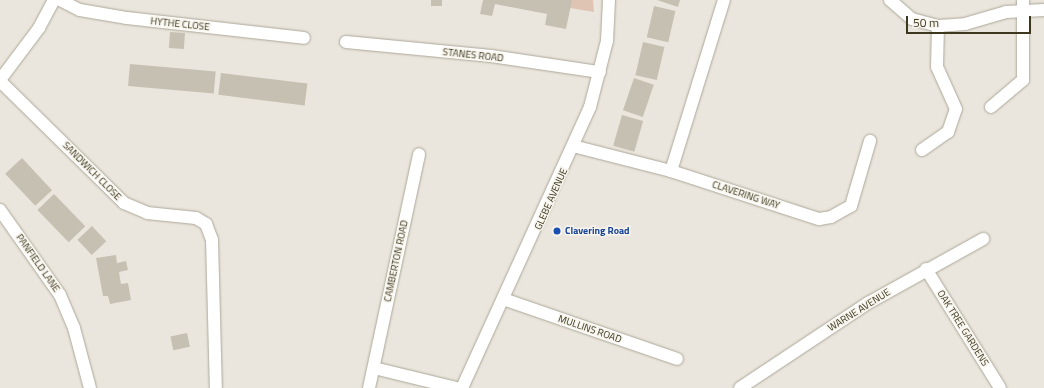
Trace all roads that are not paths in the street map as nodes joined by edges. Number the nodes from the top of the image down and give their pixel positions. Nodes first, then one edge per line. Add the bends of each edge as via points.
1 (54, 0) edge
2 (60, 0) edge
3 (609, 0) edge
4 (724, 0) edge
5 (890, 0) edge
6 (1023, 6) edge
7 (1044, 10) edge
8 (938, 26) junction
9 (304, 38) dead end
10 (346, 42) dead end
11 (600, 72) junction
12 (0, 80) edge
13 (991, 107) dead end
14 (870, 141) dead end
15 (573, 146) junction
16 (922, 150) dead end
17 (419, 154) dead end
18 (671, 171) junction
19 (0, 210) edge
20 (983, 239) dead end
21 (926, 269) junction
22 (504, 300) junction
23 (677, 358) dead end
24 (374, 368) junction
25 (746, 387) edge
26 (90, 388) edge
27 (216, 388) edge
28 (369, 388) edge
29 (456, 388) edge
30 (462, 388) edge
31 (1000, 388) edge

1 - 12 street via 39,28
2 - 9 street, HYTHE CLOSE via 80,10 121,18
3 - 11 street, GLEBE AVENUE via 607,41
4 - 18 street
5 - 8 street via 912,18
6 - 7 street
6 - 8 street
6 - 13 street via 1023,80
8 - 16 street via 937,67 956,109 948,132
10 - 11 street, STANES ROAD via 491,56
11 - 15 street, GLEBE AVENUE via 590,107
12 - 27 street, SANDWICH CLOSE via 124,203 147,213 196,218 206,224 212,240
14 - 18 street, CLAVERING WAY via 851,206 831,217 819,219
15 - 18 street, CLAVERING WAY
15 - 22 street, GLEBE AVENUE
17 - 24 street, CAMBERTON ROAD
19 - 26 street, PANFIELD LANE via 60,295 74,328
20 - 21 street, WARNE AVENUE
21 - 25 street, WARNE AVENUE via 854,312
21 - 31 street, OAK TREE GARDENS
22 - 23 street, MULLINS ROAD
22 - 30 street, GLEBE AVENUE
24 - 28 street, CAMBERTON ROAD
24 - 29 street

